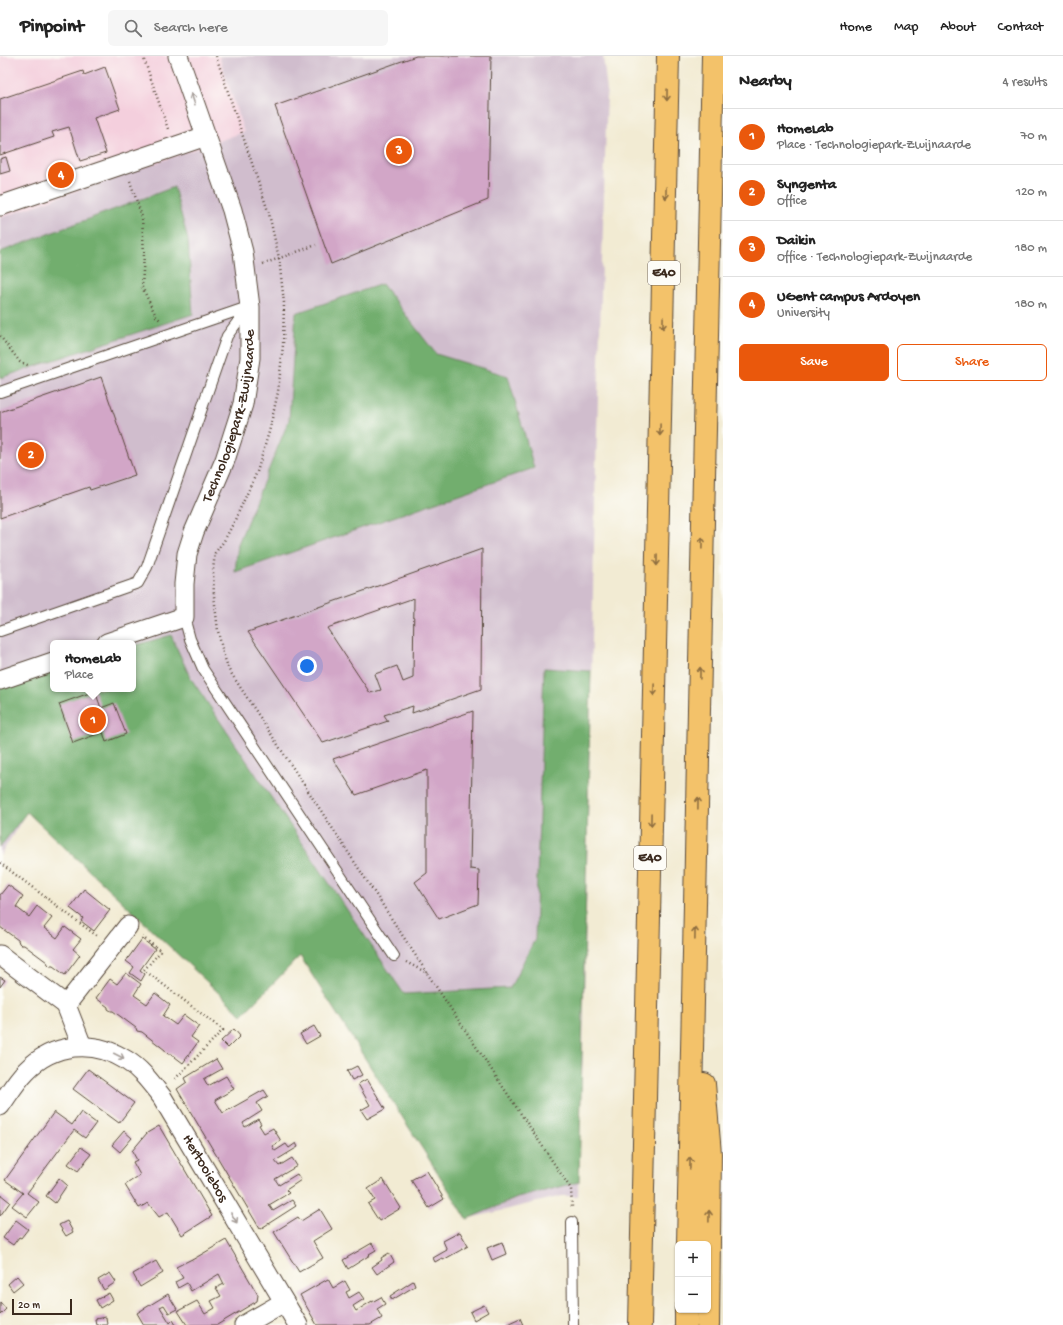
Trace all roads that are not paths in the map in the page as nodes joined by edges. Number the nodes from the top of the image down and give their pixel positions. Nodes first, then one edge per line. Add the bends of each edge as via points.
1 (178, 56) edge
2 (668, 56) edge
3 (713, 56) edge
4 (206, 136) junction
5 (0, 206) edge
6 (250, 307) junction
7 (0, 392) edge
8 (184, 617) junction
9 (0, 631) edge
10 (116, 640) edge
11 (50, 663) edge
12 (0, 680) edge
13 (128, 926) road end
14 (0, 955) edge
15 (394, 956) road end
16 (695, 972) junction
17 (66, 1005) junction
18 (82, 1046) junction
19 (0, 1106) edge
20 (572, 1222) road end
21 (688, 1241) edge
22 (284, 1302) junction
23 (686, 1313) edge
24 (244, 1325) edge
25 (298, 1325) edge
26 (573, 1325) edge
27 (640, 1325) edge
28 (686, 1325) edge
29 (708, 1325) edge

4 -> 1 street, Technologiepark-Zwijnaarde
2 -> 27 highway, E40
16 -> 3 highway
4 - 5 street
4 - 6 street, Technologiepark-Zwijnaarde via 232,210 248,282
6 - 7 lane
6 - 8 street, Technologiepark-Zwijnaarde via 250,358 243,404 225,460 187,554
6 - 9 lane via 227,336 147,567 138,583
8 - 10 street
8 - 15 lane via 203,669
11 - 12 street
13 - 17 street
14 - 17 street
21 -> 16 highway
29 -> 16 highway via 710,1154
17 - 18 street
18 - 19 street, Hertooiebos via 63,1048 42,1057 26,1071
18 -> 22 street, Hertooiebos via 105,1049 126,1060 145,1076 158,1092
20 - 26 lane
22 - 24 street
22 - 25 street, Hertooiebos
23 - 28 highway

